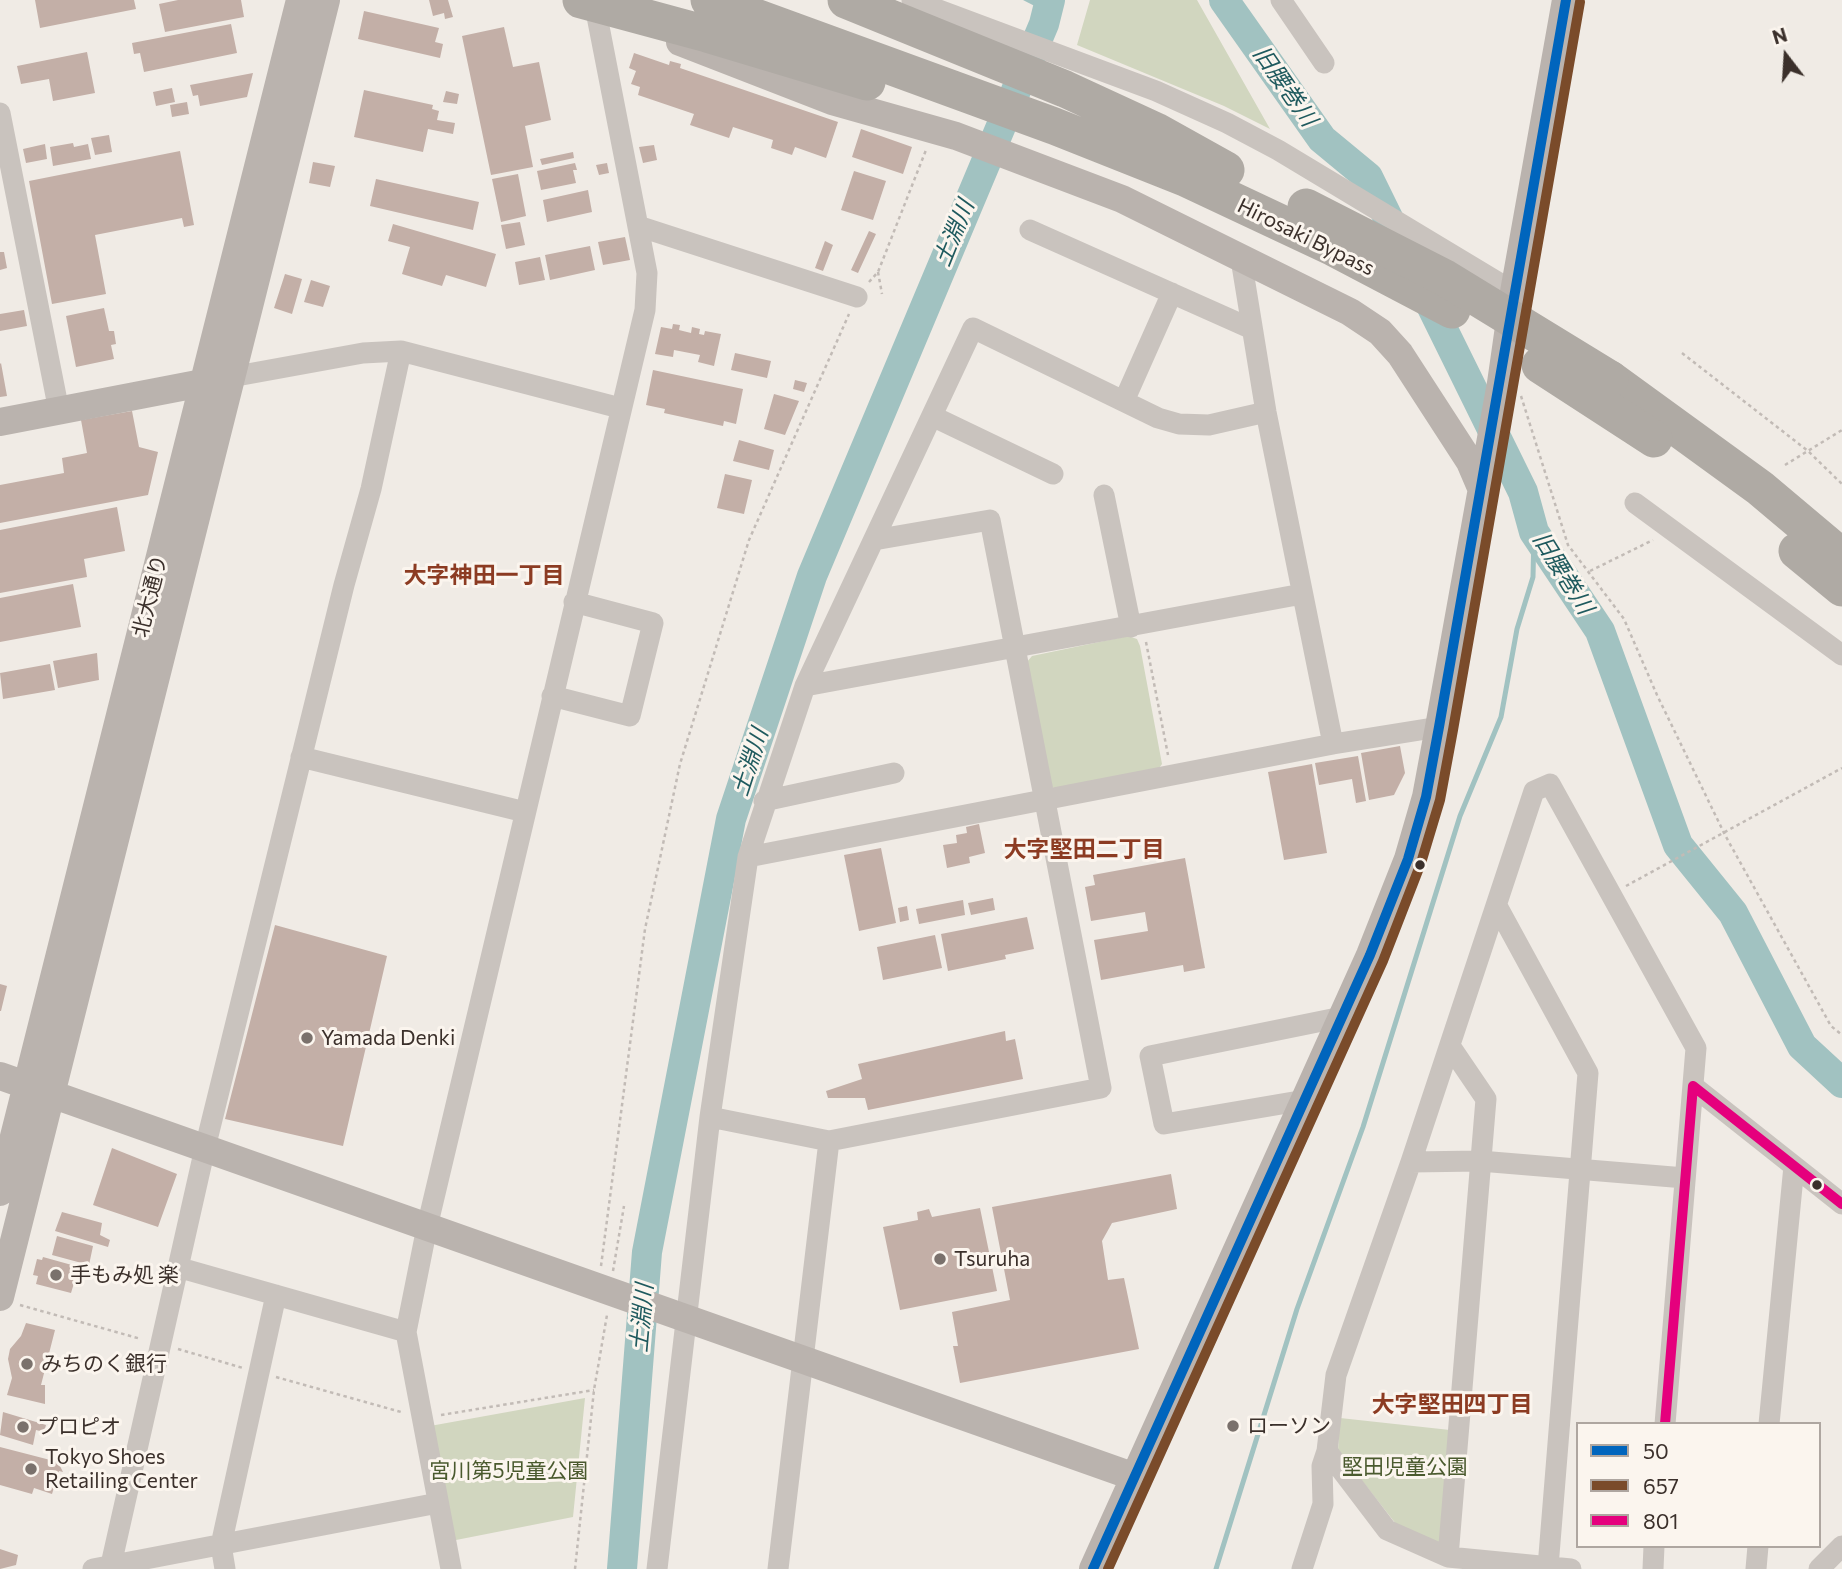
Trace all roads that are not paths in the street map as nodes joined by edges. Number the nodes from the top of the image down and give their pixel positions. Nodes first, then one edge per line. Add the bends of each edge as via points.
1 (300, 0) edge
2 (326, 0) edge
3 (709, 0) edge
4 (777, 0) edge
5 (845, 0) edge
6 (912, 0) edge
7 (1282, 0) edge
8 (1566, 0) edge
9 (588, 3) edge
10 (1324, 62) dead end
11 (972, 83) junction
12 (0, 113) edge
13 (1057, 114) junction
14 (638, 226) junction
15 (1030, 230) dead end
16 (1241, 258) junction
17 (1514, 292) junction
18 (1172, 293) junction
19 (857, 297) road end
20 (1252, 329) junction
21 (401, 351) junction
22 (231, 377) junction
23 (204, 383) junction
24 (1124, 401) junction
25 (620, 408) junction
26 (59, 411) junction
27 (1266, 412) junction
28 (932, 416) junction
29 (0, 422) edge
30 (1658, 428) junction
31 (1053, 474) dead end
32 (1482, 491) junction
33 (1104, 495) dead end
34 (1635, 503) dead end
35 (874, 540) junction
36 (1842, 557) edge
37 (1842, 588) edge
38 (1302, 594) junction
39 (574, 602) junction
40 (1137, 626) junction
41 (1016, 649) junction
42 (1842, 655) edge
43 (805, 686) junction
44 (552, 695) junction
45 (1439, 727) junction
46 (1334, 744) junction
47 (301, 757) junction
48 (894, 773) dead end
49 (1045, 798) junction
50 (764, 801) junction
51 (525, 812) junction
52 (748, 857) junction
53 (1497, 906) junction
54 (1342, 1017) junction
55 (1450, 1046) junction
56 (0, 1076) edge
57 (1693, 1086) junction
58 (39, 1091) junction
59 (1305, 1100) junction
60 (710, 1117) junction
61 (829, 1141) junction
62 (205, 1147) junction
63 (1480, 1161) junction
64 (1411, 1163) junction
65 (1794, 1166) junction
66 (1580, 1169) junction
67 (1685, 1178) junction
68 (0, 1192) edge
69 (1842, 1204) edge
70 (427, 1227) junction
71 (177, 1267) junction
72 (276, 1295) junction
73 (8, 1300) edge
74 (684, 1317) junction
75 (406, 1332) junction
76 (803, 1359) junction
77 (1665, 1422) edge
78 (1769, 1422) edge
79 (1327, 1451) junction
80 (1135, 1477) junction
81 (438, 1503) junction
82 (221, 1545) junction
83 (1842, 1546) edge
84 (1654, 1548) edge
85 (1758, 1548) edge
86 (1448, 1557) junction
87 (1548, 1567) junction
88 (104, 1568) edge
89 (226, 1569) edge
90 (451, 1569) edge
91 (657, 1569) edge
92 (778, 1569) edge
93 (1093, 1569) edge
94 (1302, 1569) edge
95 (1571, 1569) edge
96 (1653, 1569) edge
97 (1756, 1569) edge
98 (1819, 1569) edge

1 - 23 street, 北大通り
2 - 22 street
3 - 11 highway
4 - 11 highway
5 - 11 highway
6 - 11 street
7 - 10 street
8 - 17 street
9 - 11 highway via 708,33
9 - 14 street
11 - 13 highway
11 - 13 highway
12 - 26 street
13 - 16 street via 1122,199
13 - 17 street via 1156,91 1278,150
13 - 30 highway, Hirosaki Bypass, bridge via 1163,170 1334,248
13 - 30 highway, Hirosaki Bypass, bridge via 1226,170 1445,278 1610,379
14 - 19 street
14 - 25 street via 647,273 645,310
15 - 18 street
16 - 20 street
16 - 32 street via 1350,312 1380,332 1400,354 1470,462
17 - 32 street
18 - 20 street
18 - 24 street
20 - 27 street
21 - 22 street via 363,353
21 - 25 street
21 - 47 street via 371,489
22 - 23 street
22 - 58 street
23 - 26 street
23 - 58 street, 北大通り
24 - 27 street via 1179,424 1209,425
24 - 28 street via 974,328
25 - 39 street
26 - 29 street
27 - 38 street
28 - 31 street
28 - 35 street
30 - 36 highway, Hirosaki Bypass via 1760,488
30 - 37 highway, Hirosaki Bypass
32 - 45 street
33 - 40 street
34 - 42 street
35 - 41 street via 990,520
35 - 43 street
38 - 40 street
38 - 46 street
39 - 44 street
39 - 44 street via 653,623 630,716
40 - 41 street
41 - 43 street
41 - 49 street
43 - 50 street
44 - 51 street
45 - 46 street
45 - 54 street via 1408,859
46 - 49 street
47 - 51 street
47 - 62 street
48 - 50 street
49 - 52 street
49 - 61 street via 1101,1088
50 - 52 street
51 - 70 street
52 - 60 street
53 - 55 street
53 - 57 street via 1534,791 1550,783 1696,1048
53 - 66 street via 1588,1073
54 - 59 street
54 - 59 street via 1150,1056 1164,1124
55 - 63 street via 1486,1099
55 - 64 street
56 - 58 street
57 - 65 street
57 - 67 street
58 - 62 street
58 - 68 street, 北大通り
58 - 73 street
59 - 80 street
60 - 61 street
60 - 74 street
61 - 76 street
62 - 70 street
62 - 71 street
63 - 64 street
63 - 66 street
63 - 86 street
64 - 79 street via 1336,1375
65 - 69 street
65 - 78 street
66 - 67 street
66 - 87 street
67 - 77 street
70 - 74 street via 609,1285
70 - 75 street
71 - 72 street
71 - 88 street
72 - 75 street
72 - 82 street
74 - 76 street
74 - 91 street
75 - 81 street
76 - 80 street
76 - 92 street
79 - 86 street via 1387,1530
79 - 94 street via 1322,1466 1322,1504
80 - 93 street
81 - 82 street
81 - 90 street
82 - 88 street
82 - 89 street
83 - 98 street
84 - 96 street
85 - 97 street
86 - 87 street
87 - 95 street

